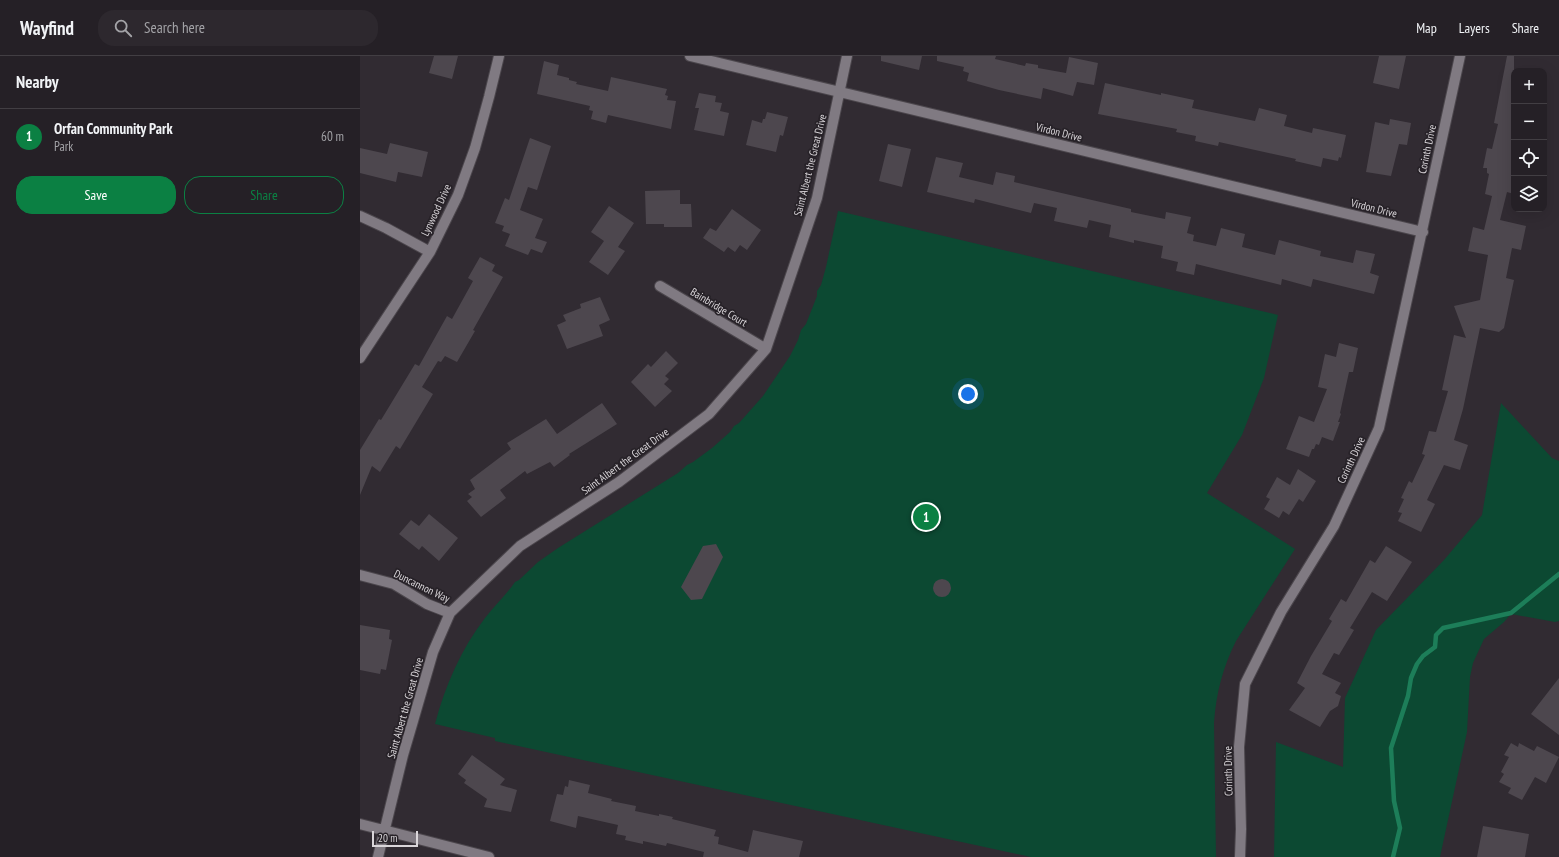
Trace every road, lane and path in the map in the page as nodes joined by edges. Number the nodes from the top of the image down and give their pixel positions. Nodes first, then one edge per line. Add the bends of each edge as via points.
1 (499, 56) edge
2 (690, 56) edge
3 (847, 56) edge
4 (1460, 56) edge
5 (840, 92) junction
6 (360, 216) edge
7 (1423, 232) junction
8 (430, 252) junction
9 (660, 286) dead end
10 (766, 349) junction
11 (360, 358) edge
12 (360, 575) edge
13 (450, 613) junction
14 (360, 824) edge
15 (385, 830) junction
16 (378, 857) edge
17 (489, 857) edge
18 (1240, 857) edge

1 - 8 street, Lynwood Drive via 477,140 460,188
2 - 5 street, Virdon Drive
3 - 5 street, Saint Albert the Great Drive
4 - 7 street, Corinth Drive
5 - 7 street, Virdon Drive
5 - 10 street, Saint Albert the Great Drive via 817,198
6 - 8 street
7 - 18 street, Corinth Drive via 1379,428 1334,526 1281,612 1245,684 1239,747
8 - 11 street, Lynwood Drive
9 - 10 street, Bainbridge Court
10 - 13 street, Saint Albert the Great Drive via 709,414 619,482 520,546
12 - 13 street, Duncannon Way via 394,584 427,604
13 - 15 street, Saint Albert the Great Drive via 433,652 403,755
14 - 15 street
15 - 16 street, Saint Albert the Great Drive
15 - 17 street

